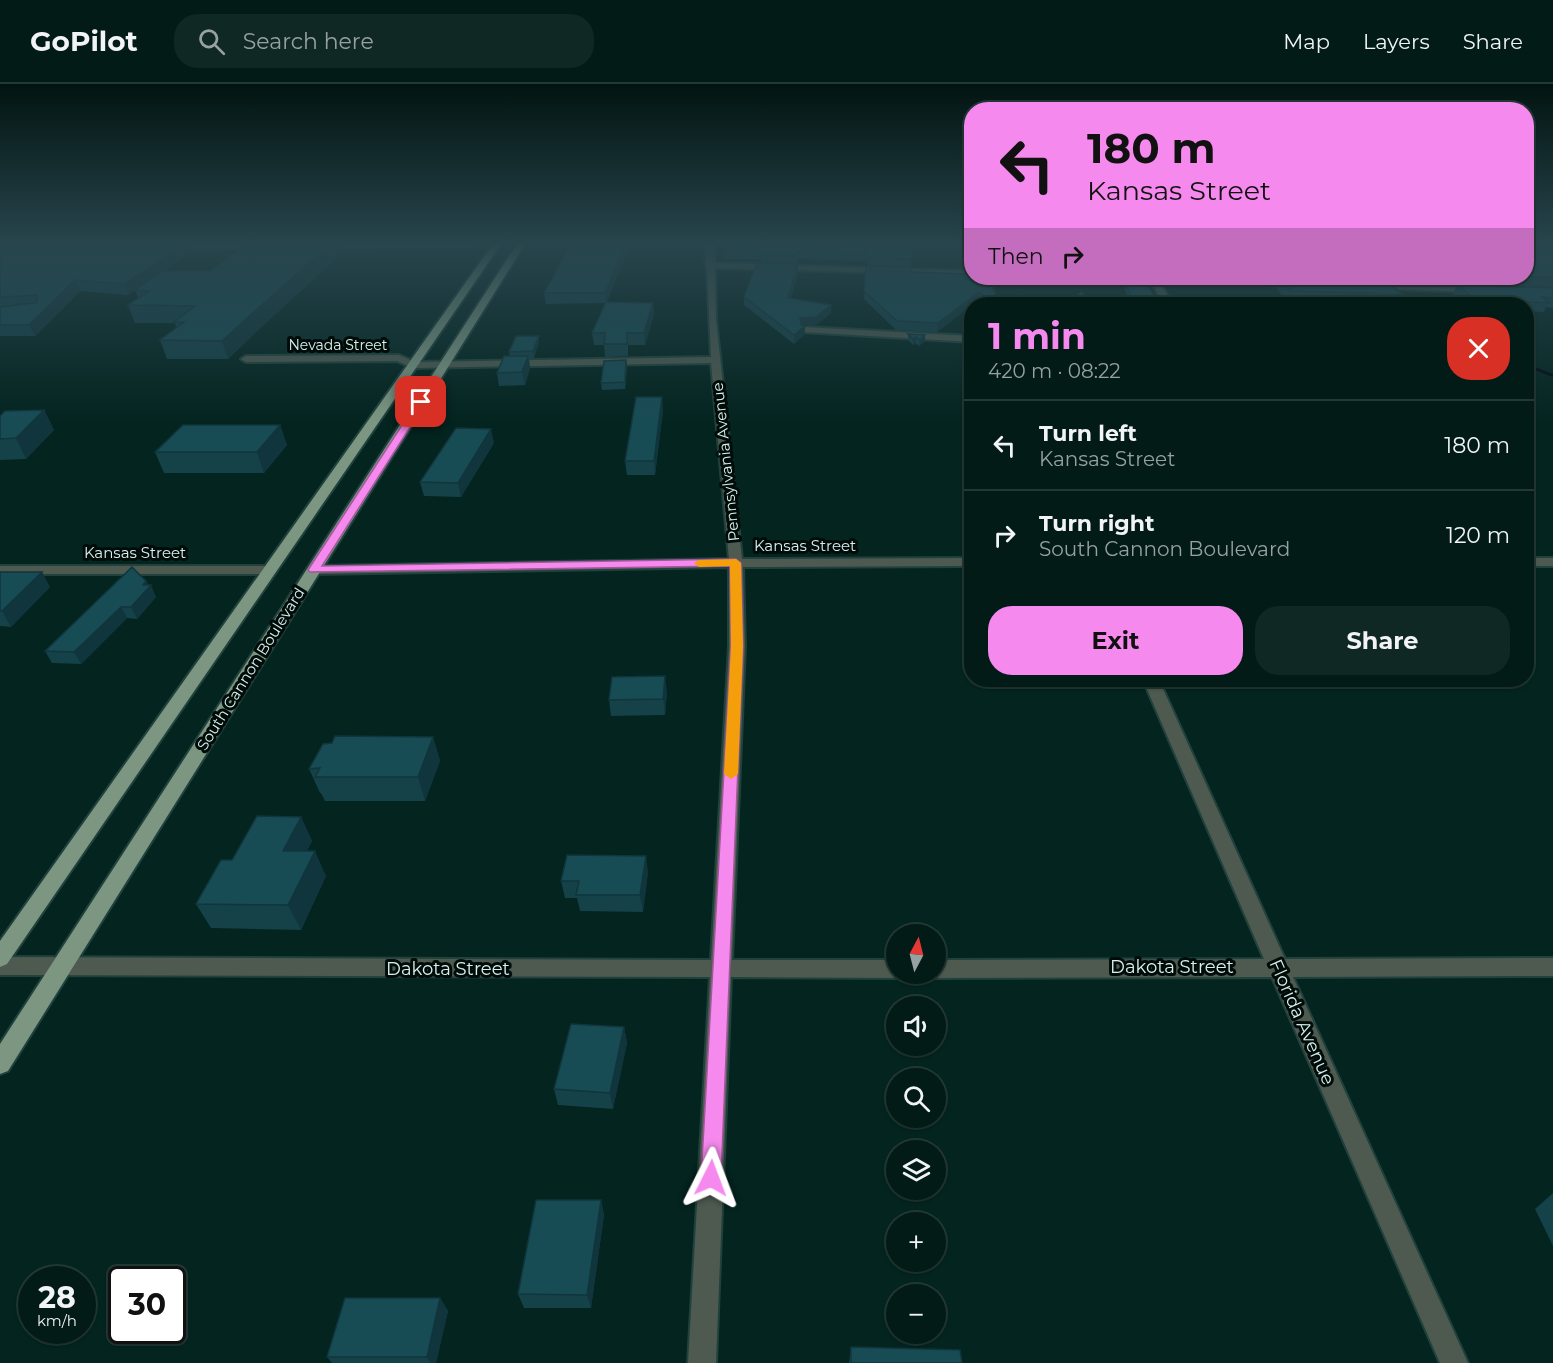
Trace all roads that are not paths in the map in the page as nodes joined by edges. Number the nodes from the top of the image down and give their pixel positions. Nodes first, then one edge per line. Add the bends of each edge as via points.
1 (456, 304) edge
2 (483, 304) edge
3 (712, 304) edge
4 (805, 330) edge
5 (964, 339) edge
6 (246, 359) dead end
7 (716, 360) junction
8 (445, 364) junction
9 (413, 365) junction
10 (964, 562) edge
11 (1534, 562) edge
12 (1553, 562) edge
13 (736, 563) junction
14 (0, 570) edge
15 (270, 570) junction
16 (314, 570) junction
17 (1154, 687) edge
18 (0, 958) edge
19 (0, 966) edge
20 (61, 967) junction
21 (1277, 967) junction
22 (1553, 967) edge
23 (886, 969) edge
24 (946, 969) edge
25 (722, 970) junction
26 (0, 1064) edge
27 (702, 1363) edge
28 (1454, 1363) edge

1 - 9 main road
2 - 8 main road, South Cannon Boulevard
3 - 7 street, Pennsylvania Avenue
4 - 5 street
6 - 9 street, Nevada Street via 399,358
7 - 8 street, Nevada Street
7 - 13 street, Pennsylvania Avenue
8 - 9 street, Nevada Street
8 - 16 main road, South Cannon Boulevard
9 - 15 main road
10 - 13 street, Kansas Street
11 - 12 street
13 - 16 street, Kansas Street
13 - 25 street, Pennsylvania Avenue via 737,646
14 - 15 street, Kansas Street
15 - 18 main road
16 - 20 main road, South Cannon Boulevard
17 - 21 street, Florida Avenue
19 - 20 street, Dakota Street
20 - 25 street, Dakota Street
20 - 26 main road, South Cannon Boulevard
21 - 22 street, Dakota Street
21 - 24 street, Dakota Street
21 - 28 street, Florida Avenue
23 - 25 street, Dakota Street
25 - 27 street, Pennsylvania Avenue

